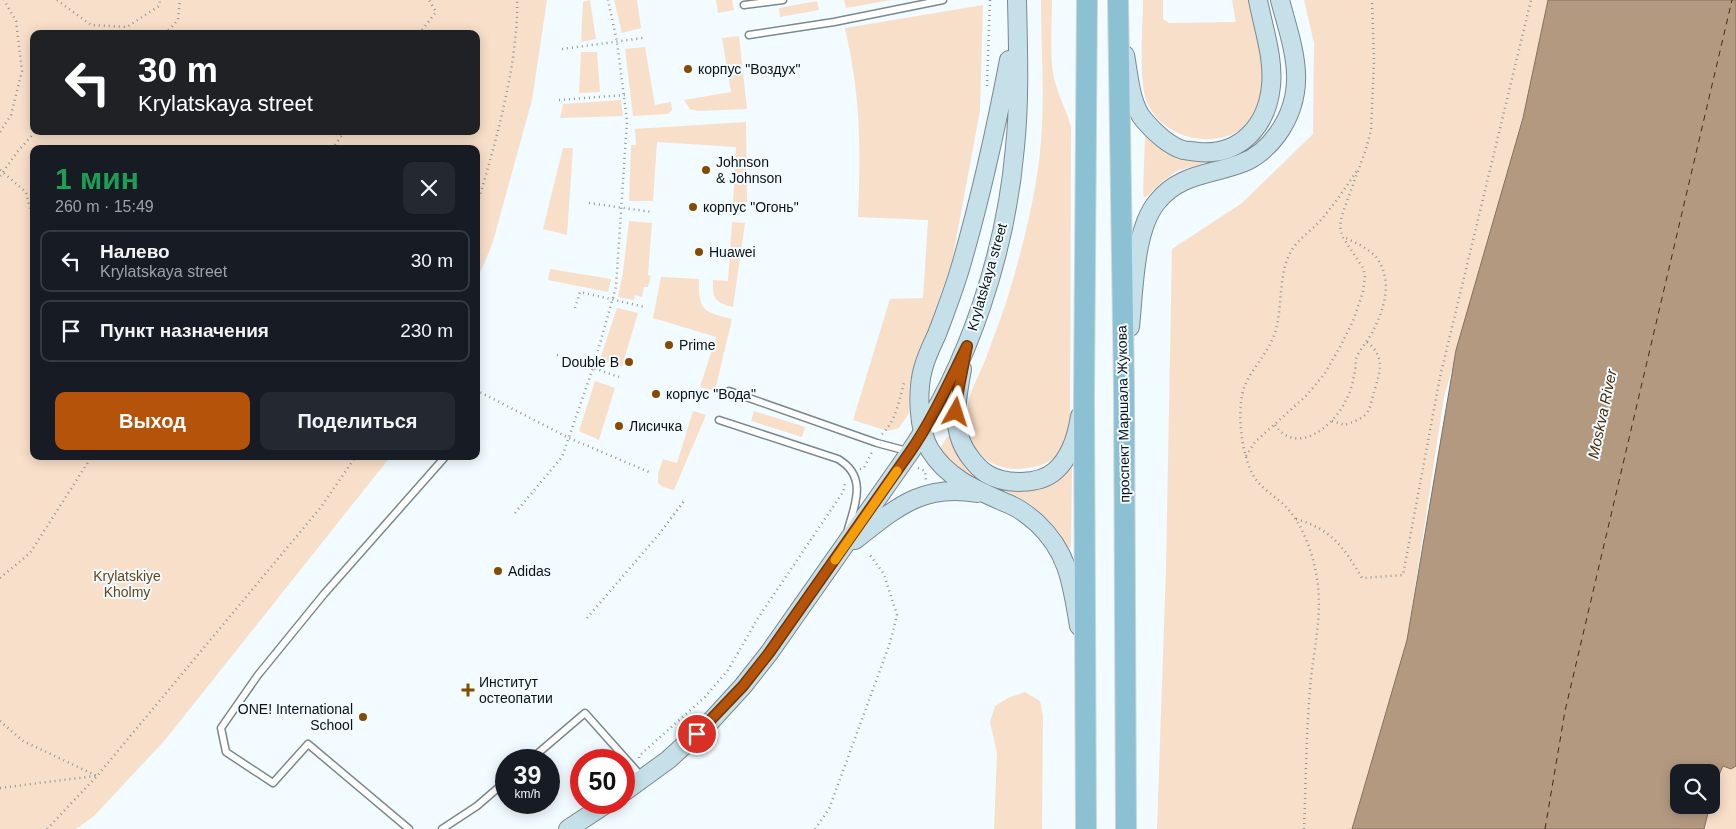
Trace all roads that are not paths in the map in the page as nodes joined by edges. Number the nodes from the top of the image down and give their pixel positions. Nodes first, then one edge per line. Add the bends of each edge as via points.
1 (784, 0) edge
2 (943, 0) edge
3 (1017, 0) edge
4 (1086, 0) edge
5 (1118, 0) edge
6 (1258, 0) edge
7 (1280, 0) edge
8 (744, 5) dead end
9 (1017, 19) junction
10 (1118, 21) junction
11 (749, 35) dead end
12 (967, 346) junction
13 (1124, 387) junction
14 (728, 391) dead end
15 (1084, 396) junction
16 (719, 420) dead end
17 (923, 433) junction
18 (910, 452) junction
19 (442, 460) edge
20 (985, 495) junction
21 (842, 549) junction
22 (1084, 658) junction
23 (543, 749) edge
24 (643, 778) junction
25 (635, 784) edge
26 (495, 790) edge
27 (590, 814) edge
28 (410, 829) edge
29 (442, 829) edge
30 (568, 829) edge
31 (1086, 829) edge
32 (1126, 829) edge

1 - 8 lane
2 - 11 lane
3 - 9 main road, Krylatskaya street
4 - 15 main road
5 - 10 main road, проспект Маршала Жукова
6 - 10 main road via 1271,62 1267,108 1256,128 1240,144 1220,152 1183,150 1168,142 1143,120 1135,105
7 - 13 main road via 1296,62 1297,88 1291,110 1270,146 1244,163 1188,178 1157,201 1139,244
9 - 12 main road, Krylatskaya street via 1015,147 1010,186 985,295
9 - 17 main road via 1005,84 962,263 923,369 920,405
10 - 13 main road, проспект Маршала Жукова
12 - 15 main road via 958,392 958,430 967,453 986,474 1027,481 1042,479 1054,472 1071,450
12 - 17 main road, Krylatskaya street
13 - 32 main road, проспект Маршала Жукова
14 - 18 lane
15 - 22 main road
16 - 21 lane via 848,465 854,472 857,499
17 - 18 main road, Krylatskaya street
17 - 20 main road via 939,461 966,486
18 - 21 main road, Krylatskaya street
19 - 28 lane via 324,594 258,675 221,728 226,752 272,783 308,744
20 - 21 main road via 951,491 915,498
20 - 22 main road via 1015,506 1030,516 1056,545 1066,563 1071,582
21 - 24 main road, Krylatskaya street via 743,686 668,760
22 - 31 main road
23 - 24 lane via 585,713
24 - 25 main road, Krylatskaya street
26 - 29 lane
27 - 30 main road

